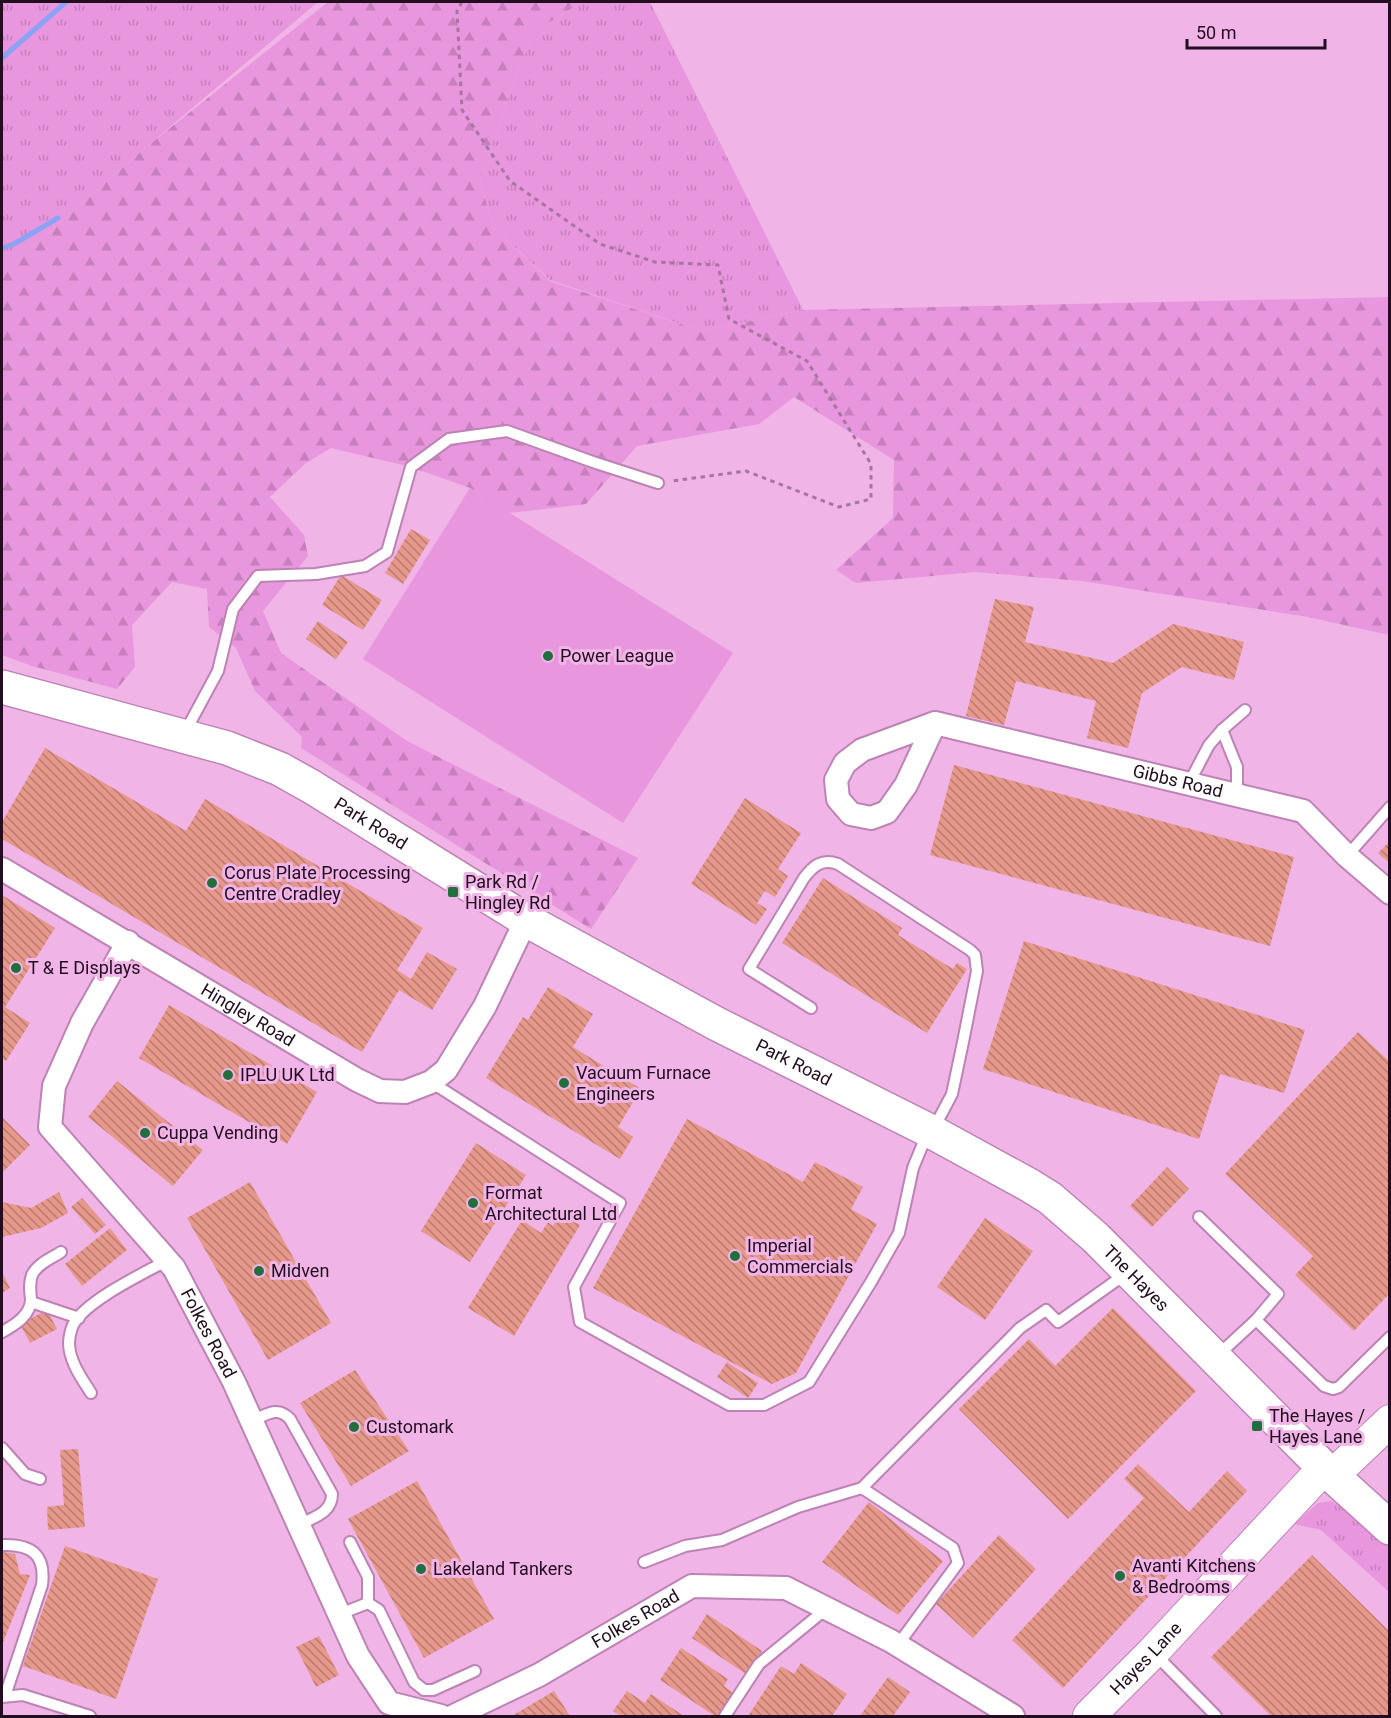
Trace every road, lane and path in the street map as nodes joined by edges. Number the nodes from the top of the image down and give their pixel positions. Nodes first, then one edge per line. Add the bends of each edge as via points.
1 (462, 2) edge
2 (658, 483) joint
3 (2, 687) edge
4 (1245, 710) dead end
5 (935, 723) junction
6 (1222, 730) junction
7 (183, 736) junction
8 (1189, 783) junction
9 (1237, 795) junction
10 (1389, 807) edge
11 (1347, 856) junction
12 (2, 869) edge
13 (1389, 893) edge
14 (526, 920) junction
15 (128, 942) junction
16 (811, 1008) dead end
17 (431, 1082) junction
18 (842, 1087) joint
19 (930, 1132) junction
20 (1199, 1217) dead end
21 (62, 1252) dead end
22 (168, 1260) junction
23 (1129, 1271) junction
24 (31, 1302) junction
25 (79, 1318) junction
26 (1256, 1320) junction
27 (2, 1332) edge
28 (1389, 1336) edge
29 (1214, 1358) junction
30 (91, 1394) dead end
31 (252, 1421) junction
32 (1389, 1421) edge
33 (2, 1449) edge
34 (1328, 1472) junction
35 (39, 1479) dead end
36 (862, 1488) junction
37 (299, 1525) junction
38 (1389, 1528) edge
39 (350, 1542) dead end
40 (2, 1545) edge
41 (644, 1562) dead end
42 (368, 1603) junction
43 (826, 1609) junction
44 (339, 1614) junction
45 (897, 1646) junction
46 (1153, 1652) junction
47 (475, 1671) dead end
48 (3, 1697) edge
49 (417, 1714) edge
50 (90, 1716) edge
51 (441, 1716) edge
52 (454, 1716) edge
53 (725, 1716) edge
54 (1013, 1716) edge
55 (1089, 1716) edge
56 (1216, 1716) edge

1 - 2 path via 457,11 462,110 510,181 600,244 655,262 718,265 729,319 807,361 871,465 871,500 838,507 746,471
2 - 7 lane via 507,431 449,439 411,467 387,552 365,566 316,574 258,576 233,609 218,671
3 - 7 highway, Park Road
4 - 6 lane
5 - 5 street via 862,750 845,763 836,780 838,799 851,814 871,818 888,812 906,785
5 - 8 street, Gibbs Road
6 - 8 lane via 1209,744
6 - 9 lane via 1237,768
7 - 14 highway, Park Road via 280,769
8 - 9 street, Gibbs Road
9 - 11 street, Gibbs Road via 1303,811
10 - 11 lane
11 - 13 street, Gibbs Road
12 - 15 street, Hingley Road
14 - 17 street, Hingley Road via 485,1006 446,1070
14 - 18 highway, Park Road
15 - 17 street, Hingley Road via 380,1091 405,1092
15 - 22 street, Folkes Road via 82,1023 54,1086 50,1126
16 - 19 lane via 749,969 804,878 823,861 838,864 970,950 977,971 952,1094
17 - 19 lane via 620,1203 574,1287 580,1322 729,1405 764,1405 809,1382 898,1233 913,1168
18 - 19 highway, The Hayes
19 - 23 highway, The Hayes via 1050,1198
20 - 26 lane via 1278,1294
21 - 24 lane via 33,1274
22 - 25 lane via 132,1279 86,1309
22 - 31 street, Folkes Road
23 - 29 highway, The Hayes
23 - 36 lane via 1058,1322 1046,1310 1020,1328
24 - 25 lane
24 - 27 lane via 28,1312
25 - 30 lane via 73,1325 69,1344 76,1370
26 - 28 lane via 1324,1386 1333,1389
26 - 29 lane
29 - 34 highway, The Hayes
31 - 37 street, Folkes Road
31 - 37 lane via 276,1411 285,1413 332,1494 327,1510
32 - 34 street, Hayes Lane
33 - 35 lane via 25,1474
34 - 38 highway, The Hayes
34 - 46 street, Hayes Lane
36 - 41 lane via 798,1507 722,1540 685,1546
36 - 45 lane via 953,1548 958,1563
37 - 44 street, Folkes Road
39 - 42 lane via 368,1577
40 - 48 lane via 19,1544 32,1550 41,1561 44,1574
42 - 44 lane
42 - 47 lane via 379,1610 414,1682 424,1690 434,1690
43 - 45 street, Folkes Road
43 - 52 street, Folkes Road via 786,1588 692,1586 539,1675
43 - 53 lane via 759,1664
44 - 49 street, Folkes Road via 358,1656 388,1703
45 - 54 street, Folkes Road
46 - 55 street, Hayes Lane
46 - 56 lane
48 - 50 lane via 23,1695
49 - 51 street, Folkes Road

